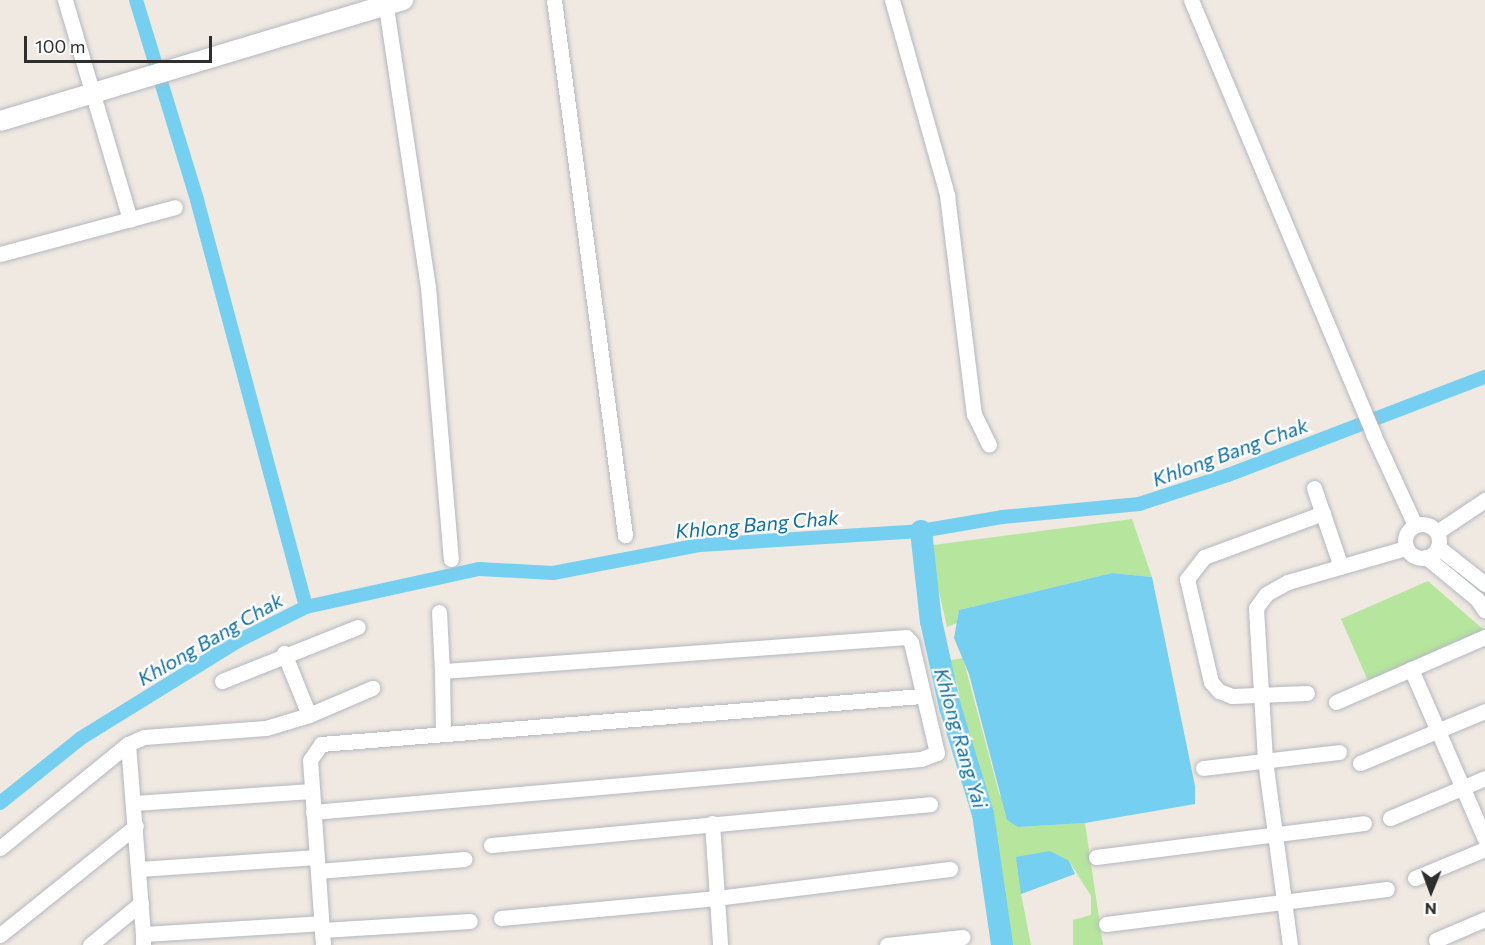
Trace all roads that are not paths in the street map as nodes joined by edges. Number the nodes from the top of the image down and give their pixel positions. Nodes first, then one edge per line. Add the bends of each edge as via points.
1 (65, 0) edge
2 (554, 0) edge
3 (892, 0) edge
4 (1191, 0) edge
5 (391, 1) edge
6 (93, 93) junction
7 (0, 121) edge
8 (175, 207) dead end
9 (130, 220) junction
10 (0, 254) edge
11 (989, 445) dead end
12 (1314, 488) dead end
13 (1485, 500) edge
14 (1323, 513) junction
15 (1415, 525) junction
16 (625, 535) dead end
17 (1433, 545) junction
18 (1406, 548) junction
19 (451, 558) dead end
20 (1341, 567) junction
21 (1485, 584) edge
22 (1485, 611) edge
23 (439, 612) dead end
24 (358, 627) dead end
25 (1485, 637) edge
26 (284, 653) junction
27 (1411, 669) junction
28 (442, 671) junction
29 (222, 681) dead end
30 (372, 688) dead end
31 (1307, 693) dead end
32 (1260, 694) junction
33 (922, 696) junction
34 (1336, 702) dead end
35 (1485, 711) edge
36 (309, 715) junction
37 (1438, 730) junction
38 (443, 734) junction
39 (128, 744) junction
40 (1339, 752) dead end
41 (1265, 760) junction
42 (1360, 763) dead end
43 (1203, 768) dead end
44 (1485, 778) edge
45 (1463, 788) junction
46 (312, 791) junction
47 (134, 803) junction
48 (930, 804) dead end
49 (314, 812) junction
50 (1390, 818) dead end
51 (712, 823) junction
52 (1364, 823) dead end
53 (136, 826) junction
54 (1274, 832) junction
55 (1485, 839) edge
56 (491, 845) dead end
57 (0, 848) edge
58 (1485, 849) edge
59 (1096, 856) dead end
60 (465, 859) dead end
61 (317, 864) junction
62 (139, 869) junction
63 (950, 869) dead end
64 (1415, 878) dead end
65 (1387, 889) dead end
66 (717, 897) junction
67 (141, 903) junction
68 (1282, 903) junction
69 (501, 918) dead end
70 (1485, 919) edge
71 (470, 921) dead end
72 (1106, 924) dead end
73 (322, 933) edge
74 (0, 935) edge
75 (963, 937) dead end
76 (143, 939) edge
77 (1436, 940) dead end
78 (90, 945) edge
79 (720, 945) edge
80 (887, 945) edge
81 (1290, 945) edge

1 - 6 street
2 - 16 street
3 - 11 street via 947,195 974,414
4 - 15 street
5 - 6 street
5 - 19 street via 428,286
6 - 7 street
6 - 9 street
8 - 9 street
9 - 10 street
12 - 14 street
13 - 17 street
14 - 20 street
14 - 32 street via 1204,557 1187,579 1211,682 1219,691 1232,696
15 - 17 street via 1428,525
15 - 18 street via 1405,536
17 - 18 street via 1414,556
17 - 21 street
17 - 22 street
18 - 20 street
20 - 32 street via 1288,582 1260,601 1256,608
23 - 28 street
24 - 26 street
25 - 27 street
26 - 29 street
26 - 36 street
27 - 34 street
27 - 37 street
28 - 33 street via 906,637 911,642
28 - 38 street
30 - 36 street
31 - 32 street
32 - 41 street
33 - 38 street
33 - 49 street via 937,748 937,753 929,758
35 - 37 street
36 - 39 street via 266,728 144,737
37 - 42 street
37 - 45 street
38 - 46 street via 321,744 310,760
39 - 47 street
39 - 57 street
40 - 41 street
41 - 43 street
41 - 54 street
44 - 45 street
45 - 50 street
45 - 55 street
46 - 47 street
46 - 49 street
47 - 53 street
48 - 51 street
49 - 61 street
51 - 56 street
51 - 66 street
52 - 54 street
53 - 62 street
53 - 74 street
54 - 59 street
54 - 68 street
58 - 64 street
60 - 61 street
61 - 62 street
61 - 73 street
62 - 67 street
63 - 66 street
65 - 68 street
66 - 69 street
66 - 79 street
67 - 76 street
67 - 78 street
68 - 72 street
68 - 81 street
70 - 77 street
71 - 73 street
73 - 76 street
75 - 80 street

